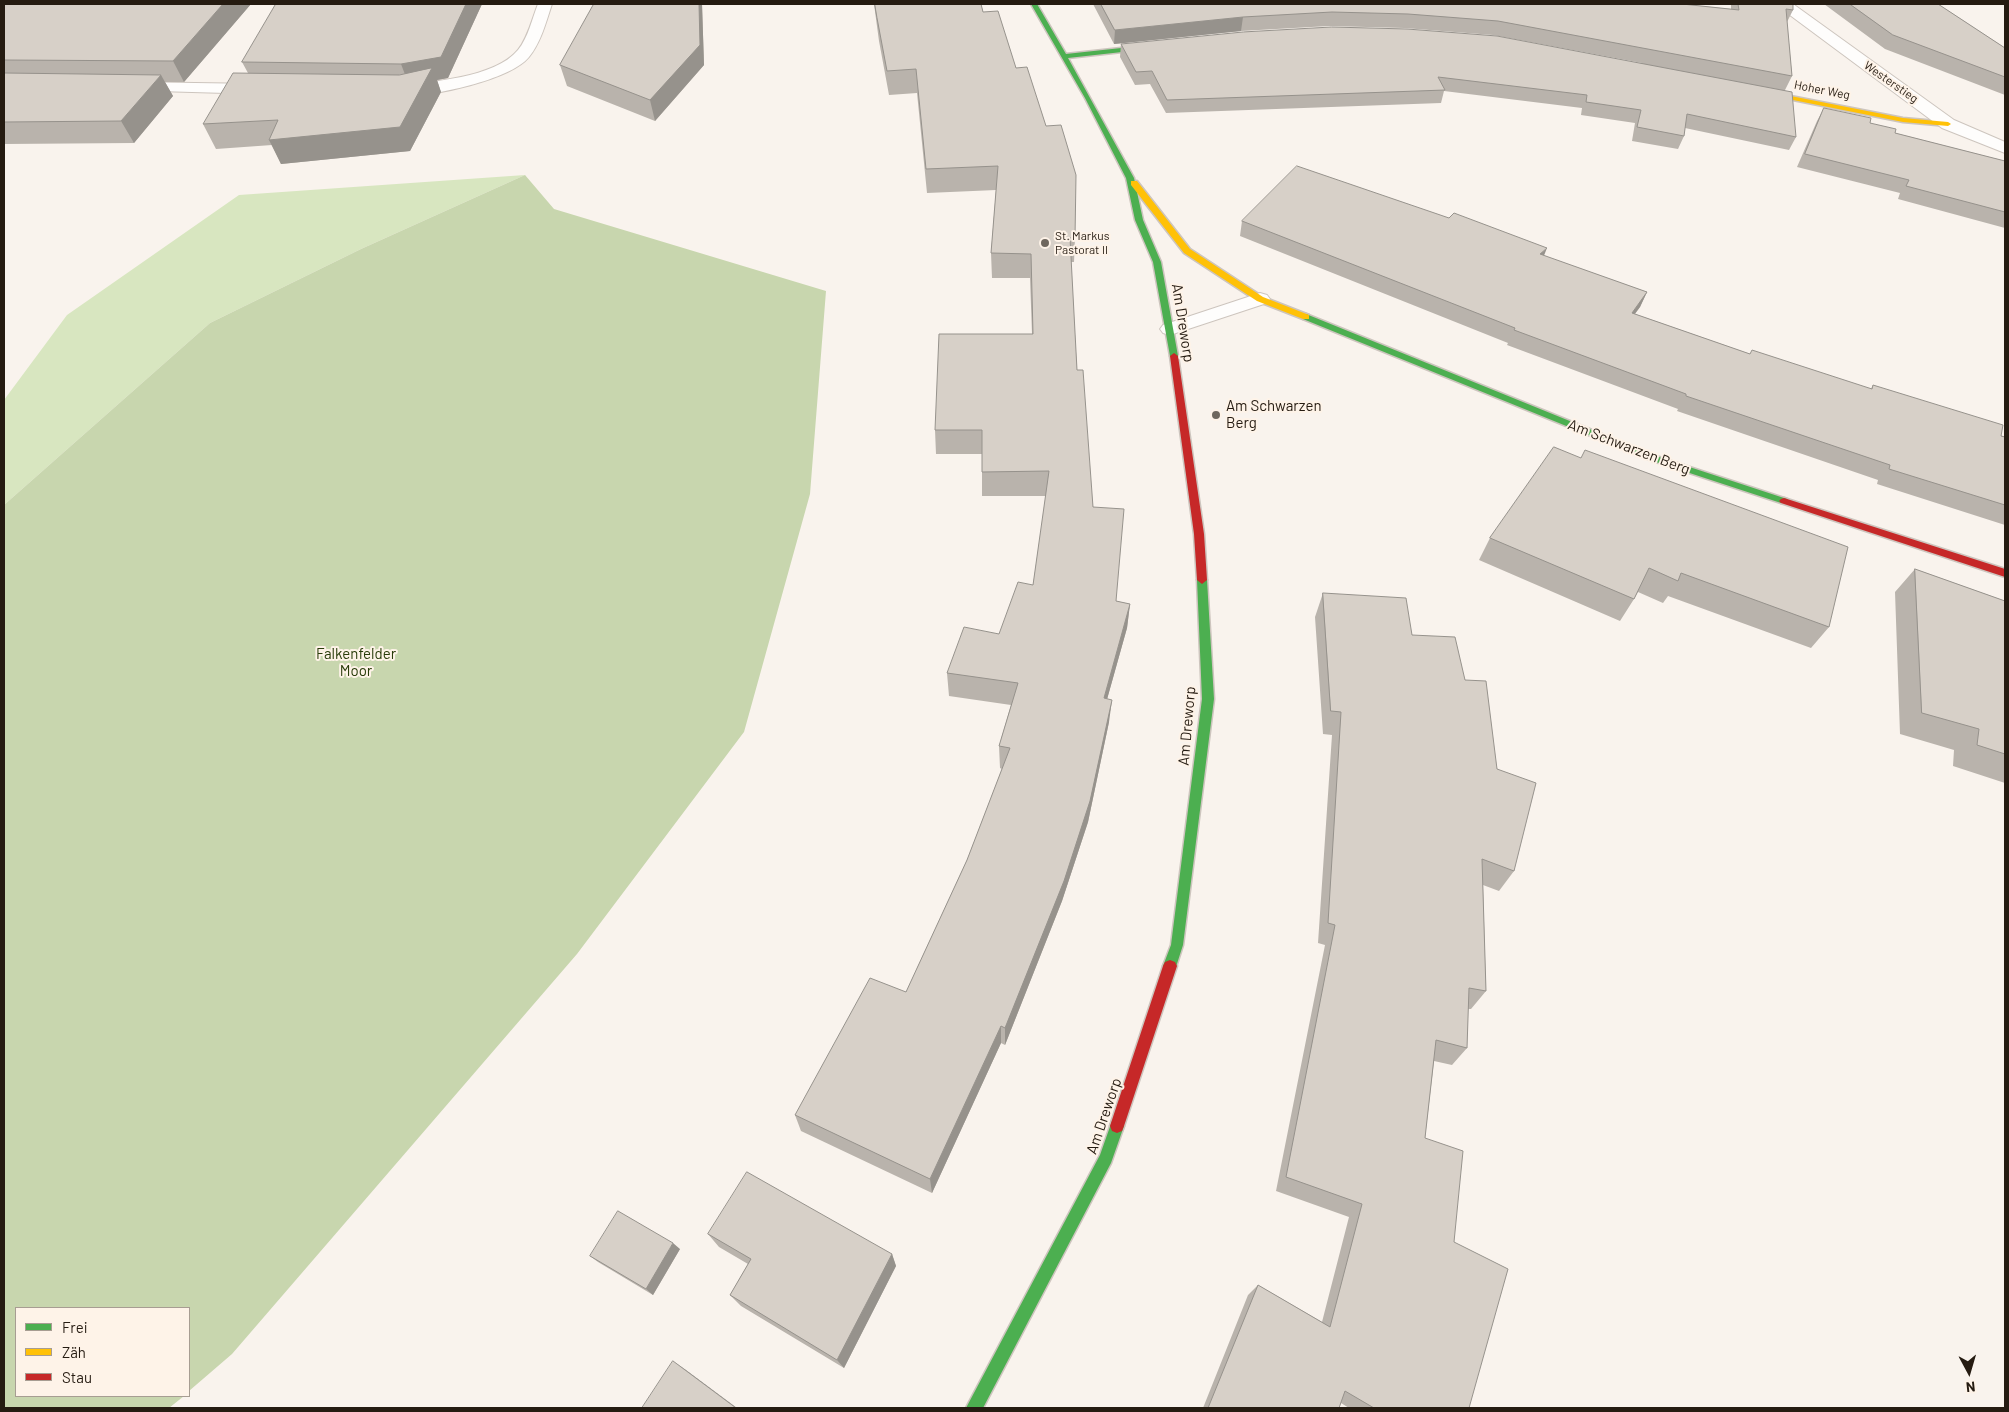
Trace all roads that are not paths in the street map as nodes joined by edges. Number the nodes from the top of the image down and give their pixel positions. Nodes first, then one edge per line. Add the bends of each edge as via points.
1 (545, 4) edge
2 (1034, 4) edge
3 (1784, 4) edge
4 (1173, 45) edge
5 (1065, 56) junction
6 (116, 87) edge
7 (1742, 88) edge
8 (272, 90) edge
9 (389, 91) edge
10 (1948, 124) junction
11 (2005, 148) edge
12 (1130, 178) junction
13 (1260, 299) junction
14 (1170, 329) junction
15 (2005, 573) edge
16 (974, 1408) edge

1 - 9 street via 522,55 500,68 452,84 409,92
2 - 5 street, Am Dreworp
3 - 10 street, Westerstieg
4 - 5 street
5 - 12 street, Am Dreworp
6 - 8 street
7 - 10 street, Hoher Weg via 1903,120
10 - 11 street, Westerstieg
12 - 13 street, Am Schwarzen Berg via 1188,251
12 - 14 street, Am Dreworp via 1139,220 1157,262
13 - 14 street
13 - 15 street, Am Schwarzen Berg via 1653,458
14 - 16 street, Am Dreworp via 1199,534 1208,699 1177,945 1106,1158

